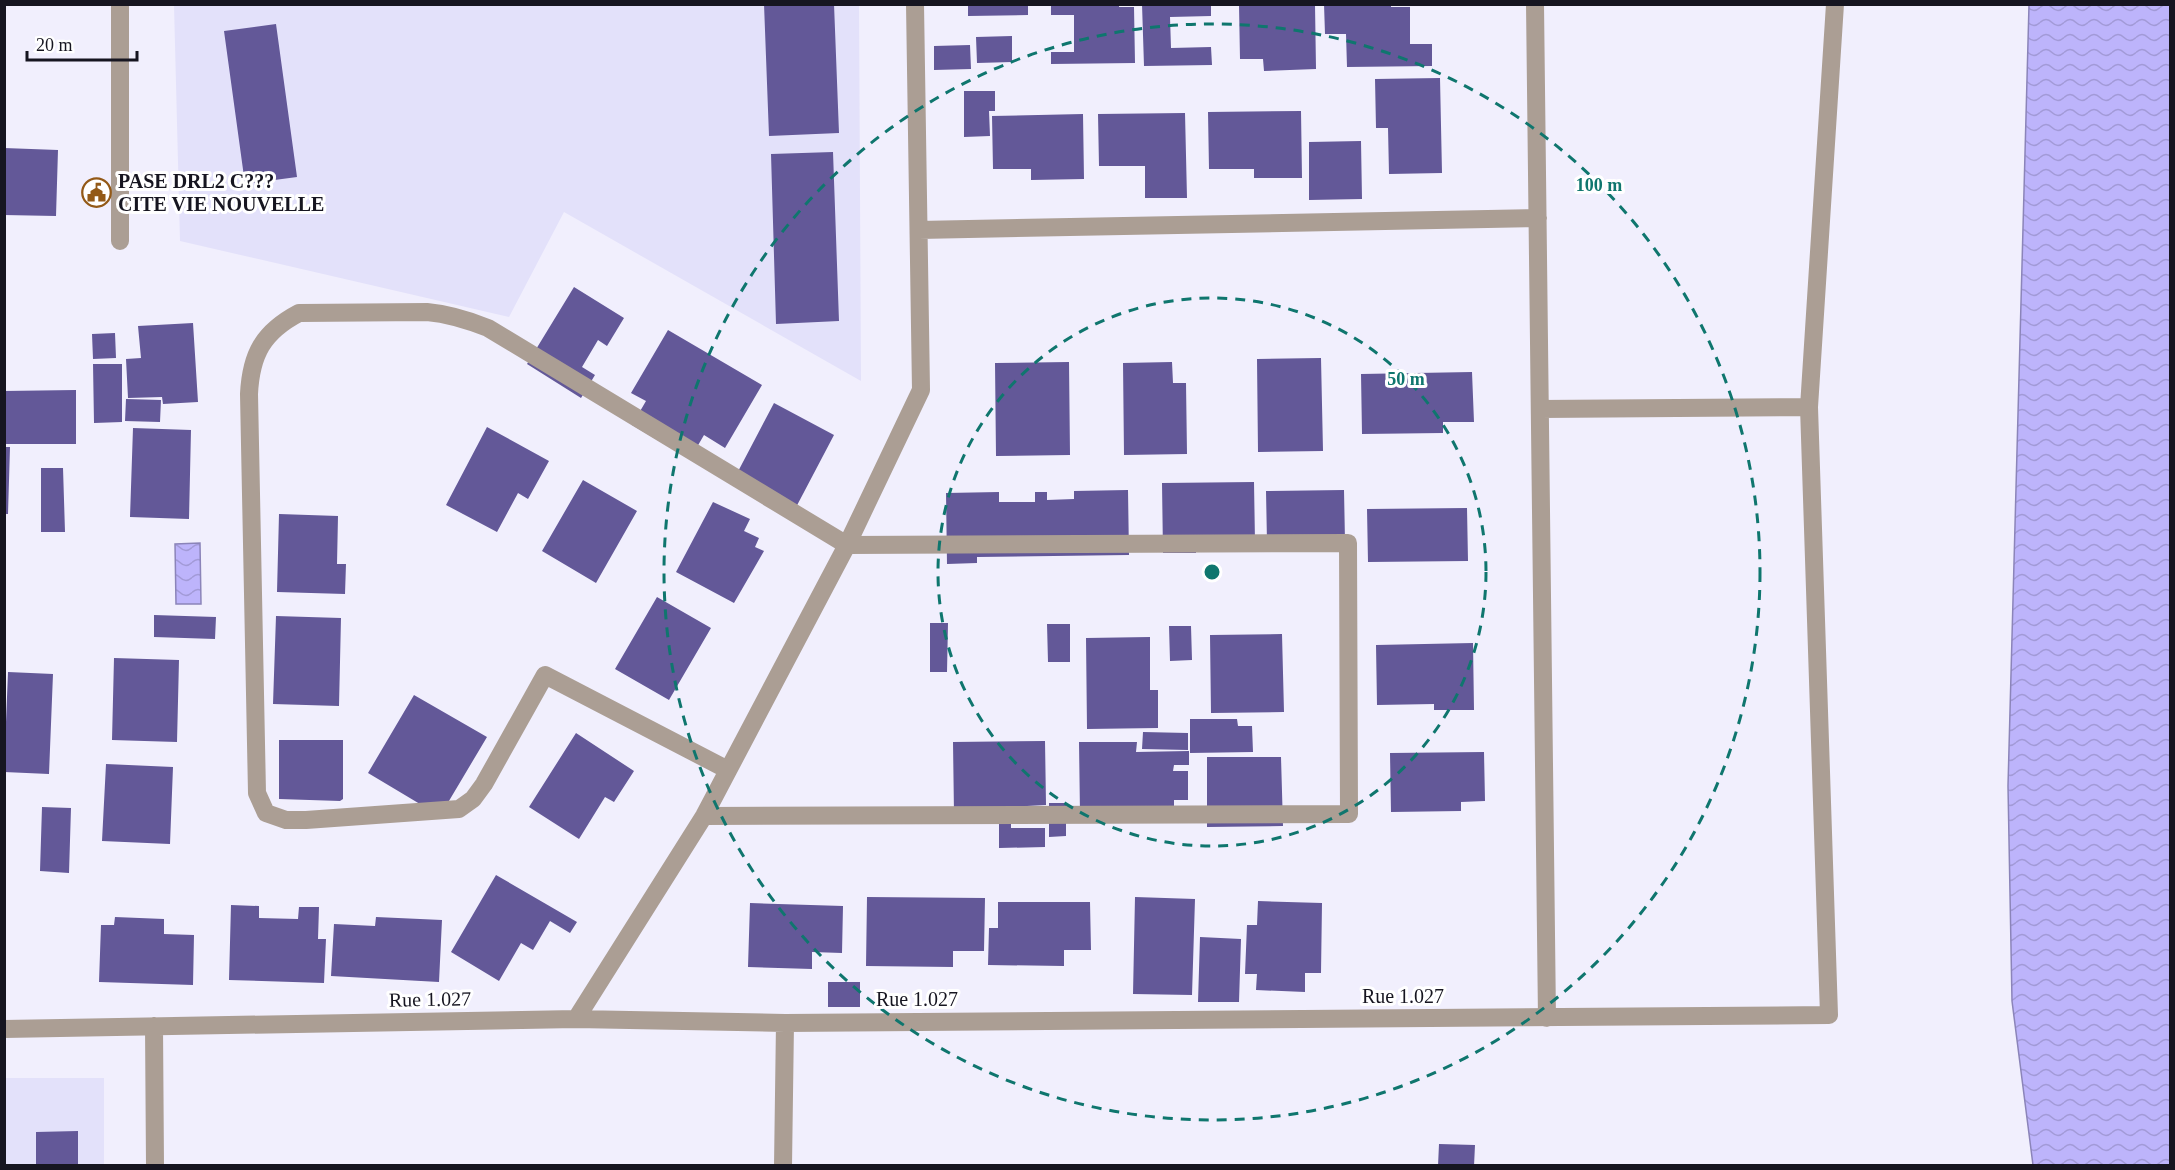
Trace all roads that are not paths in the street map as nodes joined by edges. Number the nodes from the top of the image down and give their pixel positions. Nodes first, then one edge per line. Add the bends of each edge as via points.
1 (120, 4) edge
2 (915, 4) edge
3 (1535, 4) edge
4 (1835, 4) edge
5 (1538, 218) junction
6 (919, 230) junction
7 (120, 241) dead end
8 (1809, 407) junction
9 (1540, 409) junction
10 (847, 545) junction
11 (728, 770) junction
12 (704, 816) junction
13 (1547, 1018) junction
14 (576, 1019) junction
15 (784, 1023) junction
16 (154, 1026) junction
17 (4, 1029) edge
18 (155, 1166) edge
19 (783, 1166) edge

1 - 7 street
2 - 6 street
3 - 5 street
4 - 8 street
5 - 6 street
5 - 9 street
6 - 10 street via 921,390
8 - 9 street
8 - 13 street, Rue 1.027 via 1829,1015
9 - 13 street
10 - 11 street
10 - 11 street via 469,320 427,312 300,313 281,323 255,355 249,394 256,770 257,793 266,813 286,820 306,820 459,809 484,784 545,675
10 - 12 street via 1348,543 1349,814
11 - 12 street
12 - 14 street
13 - 15 street, Rue 1.027
14 - 15 street, Rue 1.027
14 - 16 street, Rue 1.027
15 - 19 street
16 - 17 street, Rue 1.027
16 - 18 street

